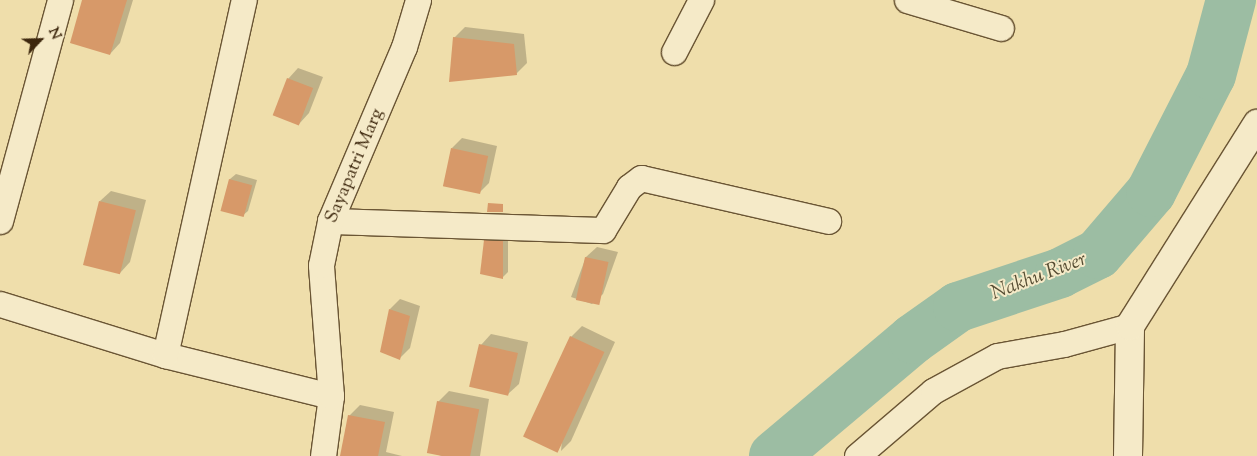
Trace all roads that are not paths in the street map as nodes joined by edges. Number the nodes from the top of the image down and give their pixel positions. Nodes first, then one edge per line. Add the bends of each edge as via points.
1 (60, 0) edge
2 (244, 0) edge
3 (418, 0) edge
4 (701, 0) edge
5 (907, 0) edge
6 (1001, 28) dead end
7 (674, 52) dead end
8 (1257, 124) edge
9 (0, 221) edge
10 (330, 221) junction
11 (828, 221) dead end
12 (0, 304) edge
13 (1130, 326) junction
14 (165, 355) junction
15 (330, 396) junction
16 (323, 456) edge
17 (857, 456) edge
18 (1128, 456) edge

1 - 9 street
2 - 14 street
3 - 10 street, Sayapatri Marg via 404,47
4 - 7 street
5 - 6 street
8 - 13 street
10 - 11 street via 603,230 629,187 641,178
10 - 15 street, Sayapatri Marg via 321,265
12 - 14 street
13 - 17 street via 1064,344 997,356 933,391
13 - 18 street
14 - 15 street
15 - 16 street, Sayapatri Marg

